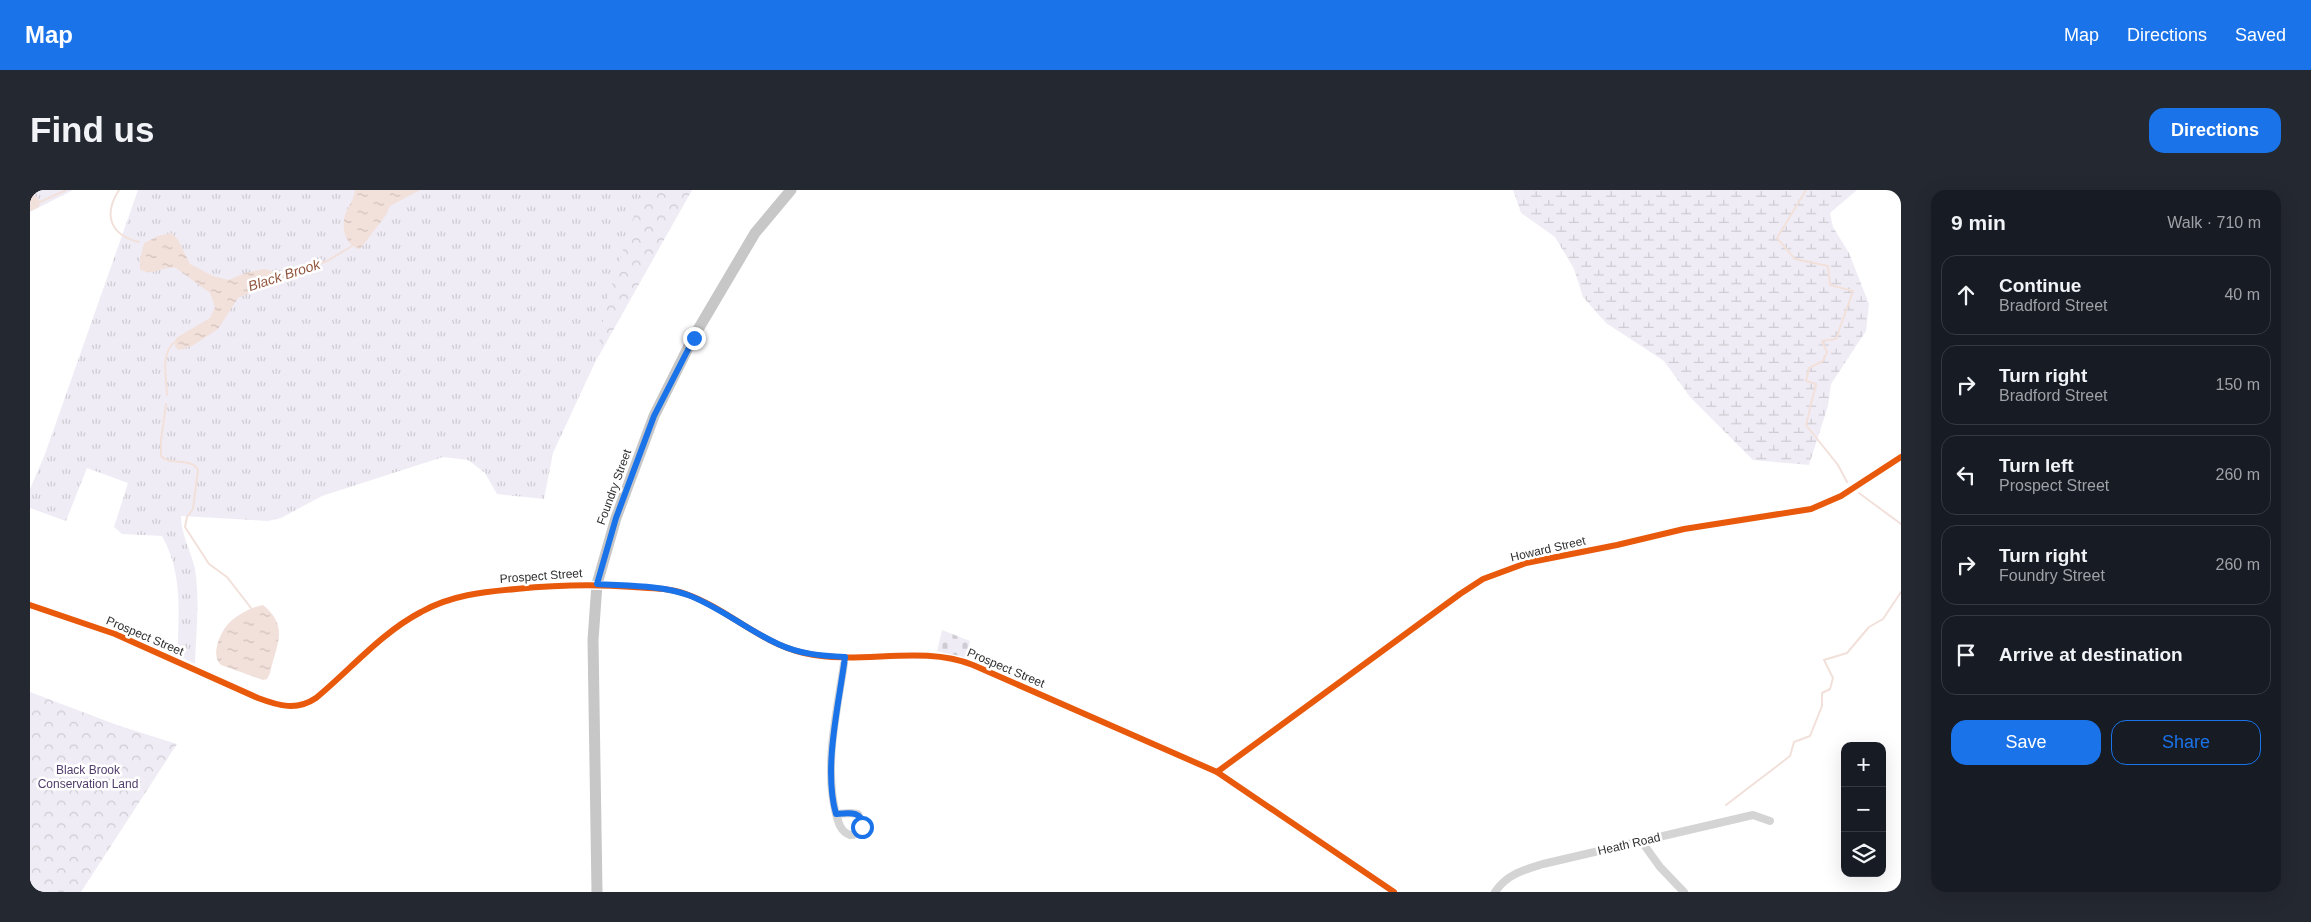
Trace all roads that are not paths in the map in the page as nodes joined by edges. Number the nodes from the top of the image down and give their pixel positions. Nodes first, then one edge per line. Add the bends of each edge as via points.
1 (791, 190) edge
2 (1901, 457) edge
3 (597, 584) junction
4 (30, 605) edge
5 (845, 657) junction
6 (1217, 772) junction
7 (836, 814) dead end
8 (1770, 821) dead end
9 (1642, 842) junction
10 (597, 892) edge
11 (1394, 892) edge
12 (1495, 892) edge
13 (1684, 892) edge

1 - 3 main road, Foundry Street via 755,234 694,338 659,407 616,518
2 - 6 street, Howard Street via 1841,496 1811,509 1684,529 1526,563 1490,576 1460,594
3 - 4 street, Prospect Street via 481,593 440,603 391,632 316,698 292,707 273,704 115,634
3 - 5 street, Prospect Street via 681,592 784,647 813,655
3 - 10 main road, Foundry Street via 593,640
5 - 6 street, Prospect Street via 932,656 961,661
5 - 7 street via 830,775
6 - 11 street, Prospect Street
8 - 9 street, Heath Road via 1753,815
9 - 12 street, Heath Road via 1514,874
9 - 13 street

